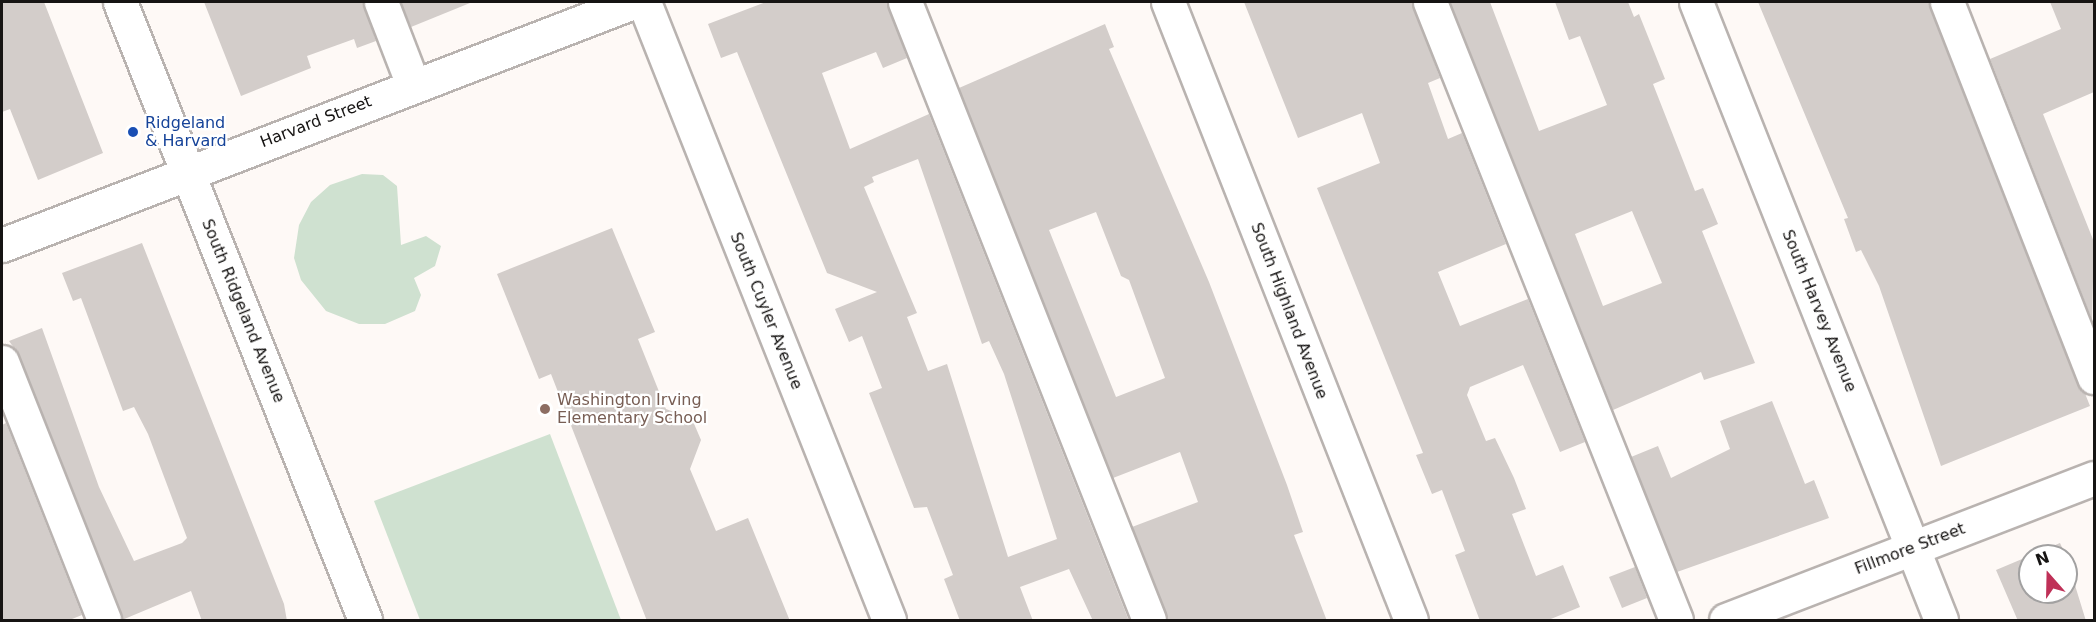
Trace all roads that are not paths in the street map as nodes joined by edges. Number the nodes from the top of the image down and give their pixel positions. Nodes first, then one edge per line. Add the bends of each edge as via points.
1 (120, 2) edge
2 (381, 2) edge
3 (633, 2) edge
4 (644, 2) edge
5 (905, 2) edge
6 (1168, 2) edge
7 (1430, 2) edge
8 (1696, 2) edge
9 (1947, 2) edge
10 (413, 85) junction
11 (187, 171) junction
12 (2, 244) edge
13 (2, 362) edge
14 (2094, 377) edge
15 (2094, 478) edge
16 (1913, 548) junction
17 (104, 621) edge
18 (365, 621) edge
19 (889, 621) edge
20 (1149, 621) edge
21 (1411, 621) edge
22 (1676, 621) edge
23 (1726, 621) edge
24 (1941, 621) edge

1 - 11 street, South Ridgeland Avenue
2 - 10 street
3 - 10 street, Harvard Street
4 - 19 street, South Cuyler Avenue
5 - 20 street
6 - 21 street, South Highland Avenue
7 - 22 street
8 - 16 street, South Harvey Avenue
9 - 14 street
10 - 11 street, Harvard Street
11 - 12 street, Harvard Street
11 - 18 street, South Ridgeland Avenue
13 - 17 street
15 - 16 street, Fillmore Street
16 - 23 street, Fillmore Street
16 - 24 street, South Harvey Avenue

